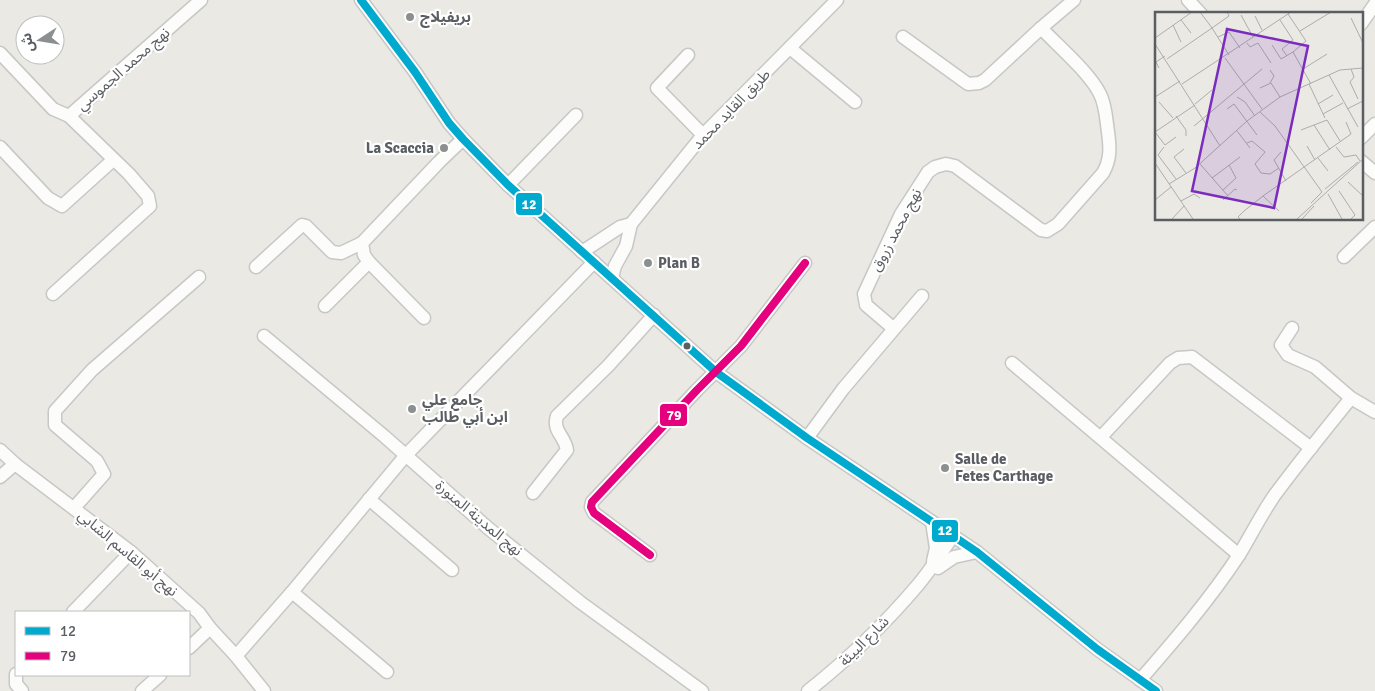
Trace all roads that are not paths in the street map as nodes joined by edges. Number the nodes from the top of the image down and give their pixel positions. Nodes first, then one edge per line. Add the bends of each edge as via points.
1 (361, 0) edge
2 (837, 0) edge
3 (1074, 0) edge
4 (1188, 0) edge
5 (195, 2) edge
6 (1375, 4) edge
7 (1199, 12) edge
8 (1362, 23) edge
9 (1041, 28) junction
10 (903, 37) dead end
11 (790, 48) junction
12 (0, 53) edge
13 (688, 55) dead end
14 (855, 102) dead end
15 (576, 115) dead end
16 (69, 116) junction
17 (1375, 124) edge
18 (703, 135) junction
19 (1362, 137) edge
20 (463, 139) junction
21 (0, 146) edge
22 (113, 160) junction
23 (1362, 162) edge
24 (1375, 173) edge
25 (508, 185) junction
26 (631, 224) junction
27 (1375, 227) edge
28 (362, 244) junction
29 (582, 252) junction
30 (1344, 257) dead end
31 (369, 262) junction
32 (594, 262) junction
33 (805, 263) dead end
34 (256, 267) dead end
35 (199, 277) dead end
36 (612, 278) junction
37 (53, 294) dead end
38 (922, 296) dead end
39 (325, 306) dead end
40 (654, 315) junction
41 (424, 318) dead end
42 (893, 328) junction
43 (1292, 328) dead end
44 (264, 336) dead end
45 (1012, 363) dead end
46 (716, 372) junction
47 (1351, 398) junction
48 (1375, 412) edge
49 (1100, 437) junction
50 (807, 438) junction
51 (1310, 448) junction
52 (0, 450) edge
53 (406, 455) junction
54 (15, 464) junction
55 (0, 477) edge
56 (533, 493) dead end
57 (369, 499) junction
58 (74, 508) junction
59 (932, 522) junction
60 (957, 539) junction
61 (131, 552) junction
62 (977, 552) junction
63 (650, 555) dead end
64 (1239, 555) junction
65 (935, 567) junction
66 (452, 570) dead end
67 (292, 592) junction
68 (74, 611) edge
69 (210, 628) junction
70 (190, 647) edge
71 (236, 656) junction
72 (387, 672) dead end
73 (16, 676) edge
74 (159, 676) edge
75 (1140, 680) junction
76 (22, 691) edge
77 (142, 691) edge
78 (264, 691) edge
79 (702, 691) edge
80 (808, 691) edge
81 (1156, 691) edge

1 - 20 street
2 - 11 street, طريق القايد محمد
3 - 9 street
4 - 7 street
5 - 16 street, نهج محمد الجموسي
6 - 8 street
9 - 10 street via 994,73 974,84 968,84
9 - 42 street, نهج محمد زروق via 1100,93 1110,143 1107,166 1058,224 1047,231 1041,230 955,166 946,164 928,172 901,214 864,294 866,305
11 - 14 street
11 - 18 street, طريق القايد محمد
12 - 16 street via 53,108
13 - 18 street via 656,88
15 - 25 street
16 - 22 street, نهج محمد الجموسي
17 - 19 street
18 - 26 street, طريق القايد محمد
20 - 25 street
20 - 28 street
21 - 22 street via 48,198 62,206
22 - 37 street, نهج محمد الجموسي via 148,196 150,206
23 - 24 street
25 - 29 street
26 - 29 street, طريق القايد محمد via 620,227
26 - 36 street, طريق القايد محمد via 626,246
27 - 30 street
28 - 31 street
28 - 34 street via 341,254 332,252 302,225
29 - 32 street
31 - 39 street
31 - 41 street
32 - 36 street
32 - 53 street
33 - 46 street via 741,346
35 - 58 street via 92,370 55,411 55,425 97,461 104,474
36 - 40 street
38 - 42 street
40 - 46 street
40 - 56 street via 557,416 555,428 566,442 567,450
42 - 50 street
43 - 47 street via 1281,345 1285,352 1315,367
44 - 53 street, نهج المدينة المنورة
45 - 49 street
46 - 50 street
46 - 63 street via 592,502 594,513
47 - 48 street
47 - 51 street
49 - 51 street via 1170,363 1178,358 1192,357
49 - 64 street
50 - 59 street
51 - 64 street via 1273,498
52 - 54 street, نهج أبو القاسم الشابي
53 - 57 street
53 - 79 street, نهج المدينة المنورة via 462,506 580,602
54 - 55 street
54 - 58 street, نهج أبو القاسم الشابي
57 - 66 street
57 - 67 street
58 - 61 street, نهج أبو القاسم الشابي
59 - 60 street
59 - 65 street
60 - 62 street
60 - 65 street, شارع البيئة
61 - 68 street
61 - 69 street, نهج أبو القاسم الشابي via 199,613
62 - 65 street via 954,557
62 - 75 street
64 - 75 street
65 - 80 street, شارع البيئة via 839,666
67 - 71 street
67 - 72 street
69 - 70 street
69 - 71 street, نهج أبو القاسم الشابي
71 - 78 street, نهج أبو القاسم الشابي
73 - 76 street via 16,684
74 - 77 street
75 - 81 street

